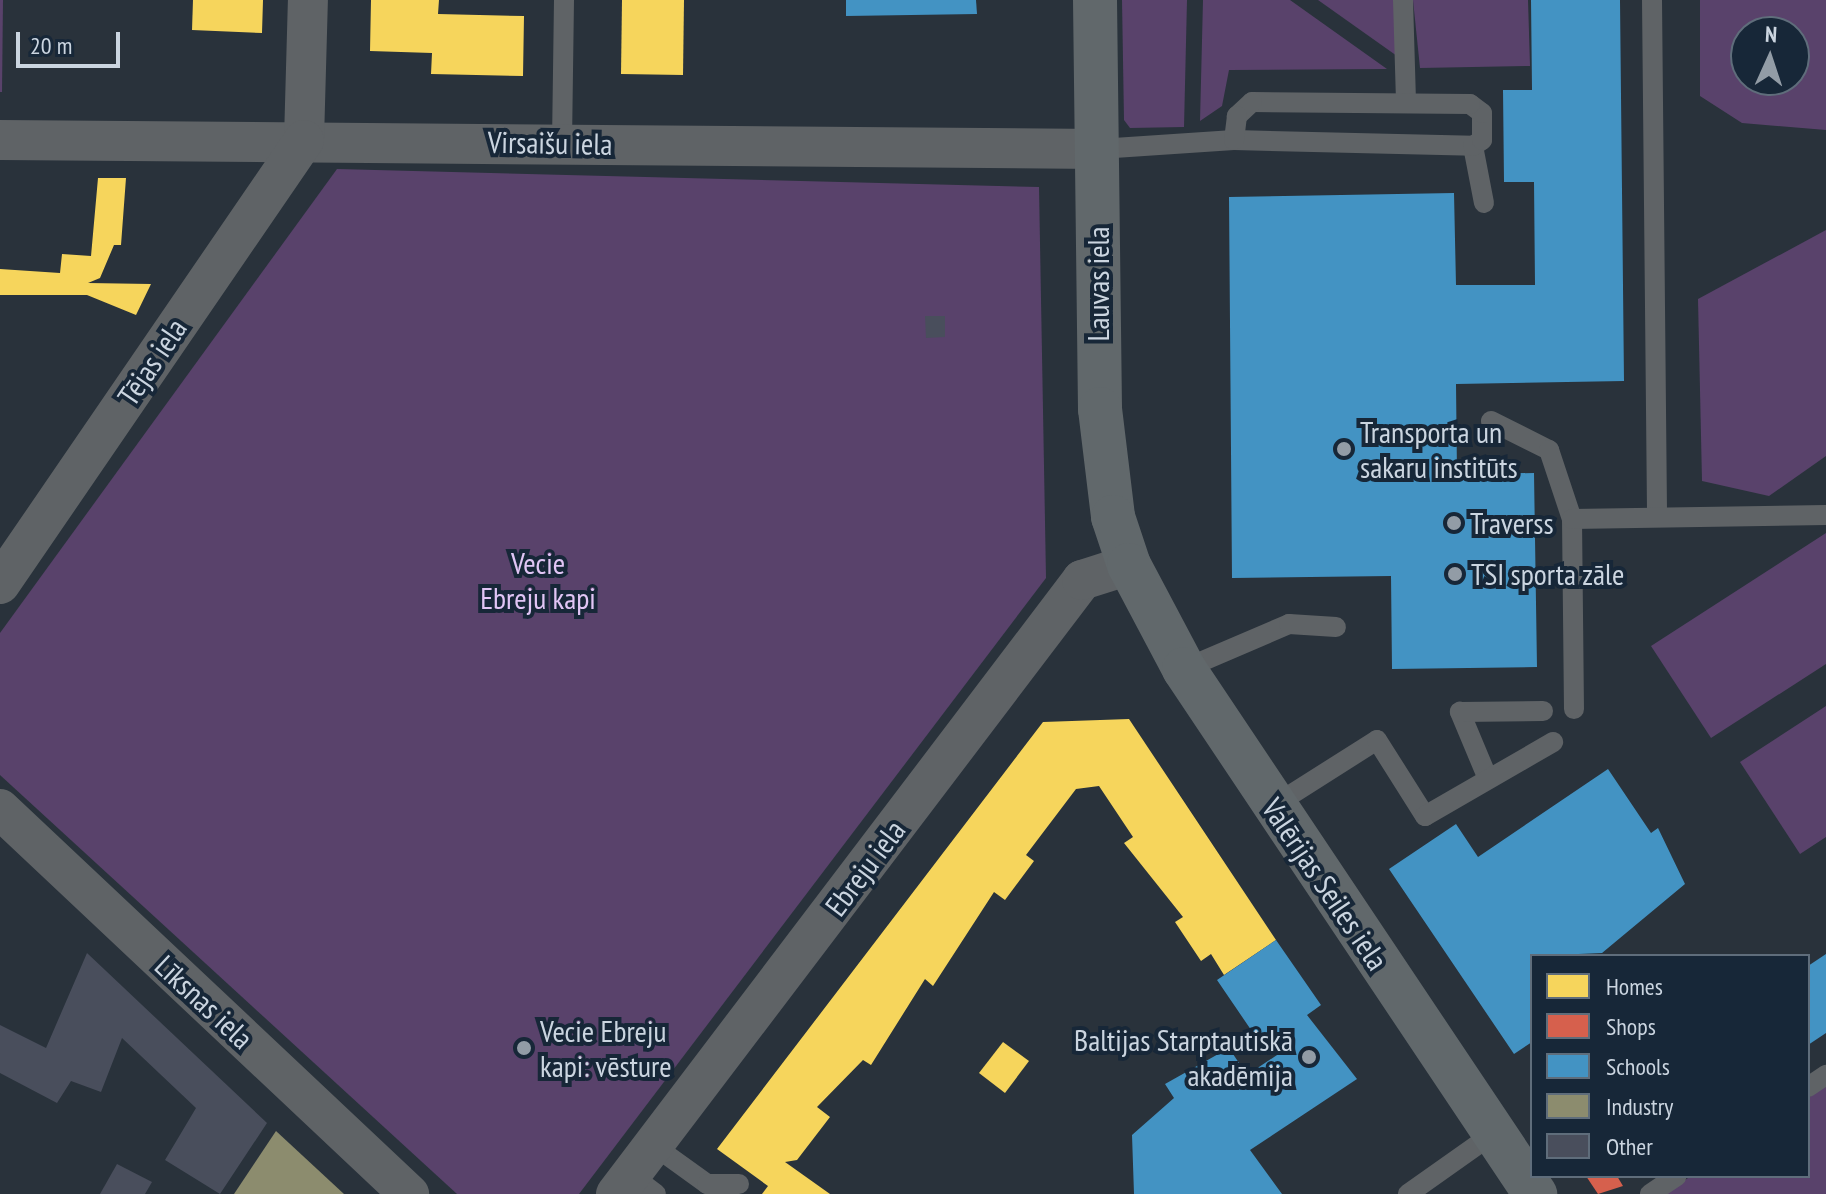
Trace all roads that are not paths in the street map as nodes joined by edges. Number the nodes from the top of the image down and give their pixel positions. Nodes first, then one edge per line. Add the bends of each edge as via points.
1 (308, 0) edge
2 (564, 0) edge
3 (1095, 0) edge
4 (1403, 0) edge
5 (1652, 0) edge
6 (1406, 101) junction
7 (0, 140) edge
8 (304, 140) junction
9 (1234, 140) junction
10 (562, 143) junction
11 (1473, 146) junction
12 (1099, 149) junction
13 (1484, 203) dead end
14 (1491, 421) dead end
15 (1826, 515) edge
16 (1657, 516) junction
17 (1572, 519) junction
18 (1129, 565) junction
19 (0, 584) edge
20 (1336, 627) dead end
21 (1184, 669) junction
22 (1574, 709) dead end
23 (1543, 711) dead end
24 (1553, 742) dead end
25 (1488, 779) junction
26 (1273, 806) junction
27 (0, 809) edge
28 (1494, 1133) junction
29 (639, 1177) edge
30 (1674, 1178) edge
31 (739, 1184) dead end
32 (1420, 1190) edge
33 (409, 1194) edge
34 (1535, 1194) edge
35 (1650, 1194) edge

1 - 8 street
2 - 10 lane
3 - 12 street, Lauvas iela
4 - 6 lane
5 - 16 lane
6 - 9 lane via 1252,102 1237,116
6 - 11 lane via 1470,104 1482,113 1482,140
7 - 8 street, Virsaišu iela
8 - 10 street, Virsaišu iela
8 - 19 street, Tējas iela
9 - 11 lane
9 - 12 lane
10 - 12 street, Virsaišu iela
11 - 13 lane
12 - 18 street, Lauvas iela via 1100,409 1113,517
14 - 17 lane via 1549,450
15 - 16 lane
16 - 17 lane
17 - 22 lane
18 - 21 street, Valērijas Seiles iela
18 - 29 street, Ebreju iela via 1082,580
20 - 21 lane via 1289,624
21 - 26 street, Valērijas Seiles iela
23 - 25 lane via 1460,712
24 - 25 lane
25 - 26 lane via 1425,816 1377,740
26 - 28 street, Valērijas Seiles iela
27 - 33 street, Līksnas iela
28 - 32 lane
28 - 34 street, Valērijas Seiles iela
29 - 31 lane
30 - 35 lane

